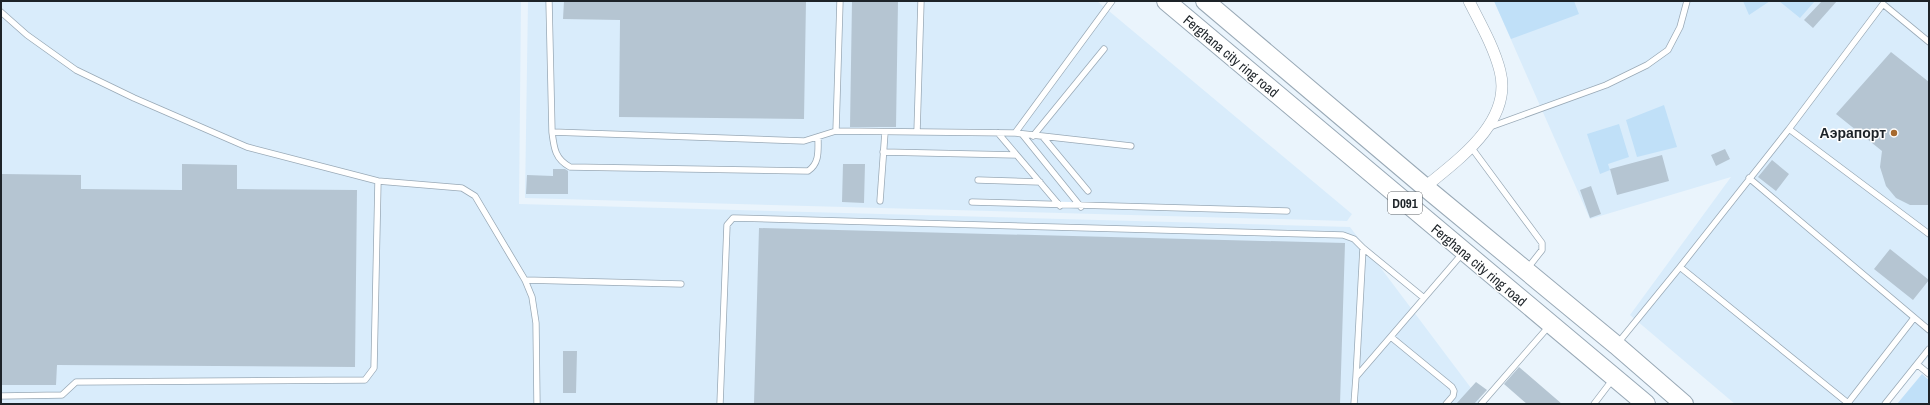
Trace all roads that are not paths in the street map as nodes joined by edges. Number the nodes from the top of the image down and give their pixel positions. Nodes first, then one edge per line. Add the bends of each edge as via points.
1 (549, 1) edge
2 (840, 1) edge
3 (921, 1) edge
4 (1112, 1) edge
5 (1166, 1) edge
6 (1205, 1) edge
7 (1469, 1) edge
8 (1687, 1) edge
9 (1, 12) edge
10 (1929, 42) edge
11 (1104, 49) dead end
12 (1488, 127) junction
13 (1789, 129) junction
14 (836, 131) junction
15 (552, 132) junction
16 (885, 132) junction
17 (917, 132) junction
18 (998, 133) junction
19 (1016, 133) junction
20 (1022, 134) junction
21 (1033, 136) junction
22 (818, 137) junction
23 (1043, 137) junction
24 (1131, 146) dead end
25 (1470, 146) junction
26 (883, 152) junction
27 (1016, 155) junction
28 (1748, 178) junction
29 (978, 180) dead end
30 (378, 182) junction
31 (1040, 182) junction
32 (1425, 187) junction
33 (1088, 191) dead end
34 (880, 200) dead end
35 (972, 202) dead end
36 (1060, 206) junction
37 (1081, 207) junction
38 (1287, 211) dead end
39 (1929, 234) edge
40 (1363, 248) junction
41 (1464, 252) junction
42 (1680, 267) junction
43 (1526, 270) junction
44 (525, 280) junction
45 (681, 284) dead end
46 (1424, 298) junction
47 (1914, 318) junction
48 (1550, 324) junction
49 (1929, 330) edge
50 (1391, 337) junction
51 (1616, 345) junction
52 (1929, 349) edge
53 (1918, 365) junction
54 (1929, 374) edge
55 (1356, 377) junction
56 (1613, 378) junction
57 (1, 396) edge
58 (537, 404) edge
59 (720, 404) edge
60 (1354, 404) edge
61 (1446, 404) edge
62 (1481, 404) edge
63 (1594, 404) edge
64 (1646, 404) edge
65 (1684, 404) edge
66 (1848, 404) edge
67 (1885, 404) edge

1 - 15 lane
2 - 14 lane
3 - 17 lane
4 - 19 lane
5 - 41 highway, Ferghana city ring road / D091
6 - 32 highway, Ferghana city ring road / D091
7 - 12 street via 1500,70 1503,86 1500,104
8 - 12 lane via 1680,27 1668,50 1647,65 1606,85
9 - 30 lane via 27,35 76,70 134,98 247,147
10 - 13 lane via 1884,4
11 - 21 lane
12 - 25 street
13 - 28 lane
13 - 39 lane
14 - 16 lane
14 - 22 lane
15 - 22 lane via 804,141
15 - 22 lane via 558,159 570,167 808,171 817,161
16 - 17 lane
16 - 26 lane
17 - 18 lane
18 - 19 lane
18 - 27 lane
19 - 20 lane
20 - 21 lane
20 - 37 lane
21 - 23 lane
23 - 24 lane
23 - 33 lane
25 - 32 street
25 - 43 lane via 1542,243 1542,250
26 - 27 lane
26 - 34 lane
27 - 31 lane
28 - 42 lane
28 - 47 lane
29 - 31 lane
30 - 44 lane via 462,188 475,196
30 - 57 lane via 374,368 365,380 76,382 62,395
31 - 36 lane
32 - 43 highway, Ferghana city ring road / D091
35 - 36 lane
36 - 37 lane
37 - 38 lane
40 - 46 lane
40 - 55 lane
40 - 59 lane via 1354,239 1343,235 733,218 727,225
41 - 46 lane
41 - 48 highway, Ferghana city ring road / D091
42 - 51 lane
42 - 66 lane
43 - 51 highway, Ferghana city ring road / D091
44 - 45 lane
44 - 58 lane via 532,297 536,323
46 - 50 lane
47 - 49 lane
47 - 66 lane
48 - 56 highway, Ferghana city ring road / D091
48 - 62 lane
50 - 55 lane
50 - 61 lane via 1452,387 1453,396
51 - 65 highway, Ferghana city ring road / D091
52 - 53 lane
53 - 54 lane
53 - 67 lane
55 - 60 lane
56 - 63 lane
56 - 64 highway, Ferghana city ring road / D091

